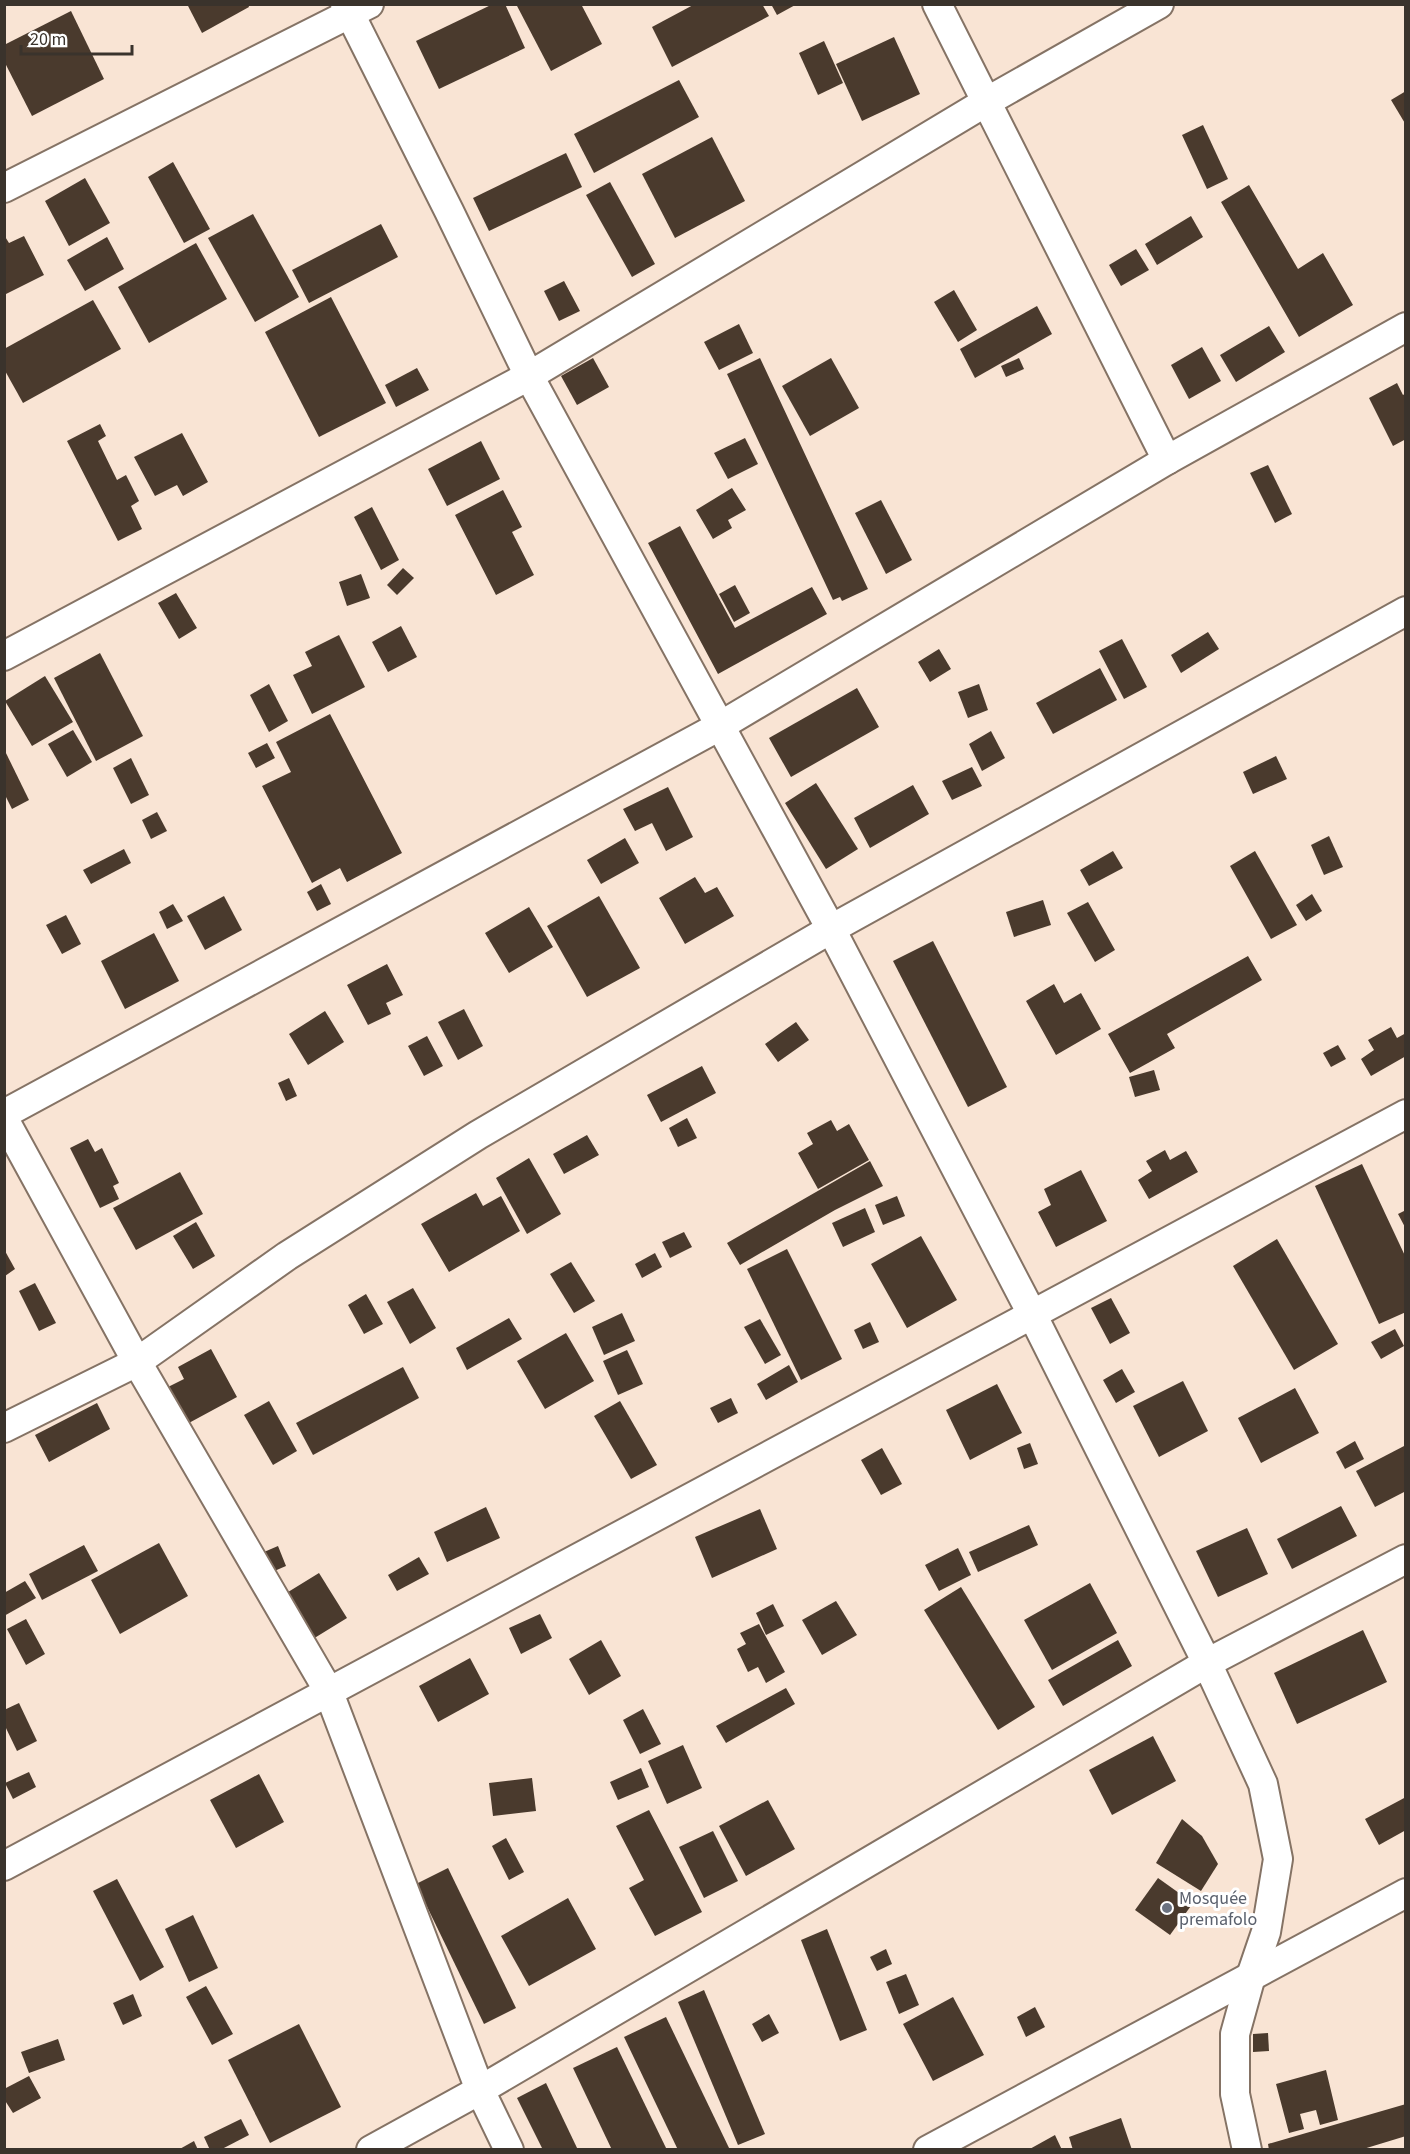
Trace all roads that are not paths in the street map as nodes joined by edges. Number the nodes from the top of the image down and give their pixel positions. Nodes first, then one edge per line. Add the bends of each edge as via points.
1 (937, 4) edge
2 (1159, 4) edge
3 (355, 8) edge
4 (986, 102) junction
5 (4, 188) edge
6 (1406, 327) edge
7 (529, 376) junction
8 (1167, 460) junction
9 (1406, 611) edge
10 (4, 656) edge
11 (720, 726) junction
12 (831, 929) junction
13 (1406, 1114) edge
14 (4, 1116) edge
15 (1032, 1316) junction
16 (137, 1362) junction
17 (4, 1428) edge
18 (1406, 1560) edge
19 (1206, 1663) junction
20 (328, 1690) junction
21 (4, 1866) edge
22 (1406, 1893) edge
23 (1251, 1976) junction
24 (480, 2090) junction
25 (370, 2150) edge
26 (510, 2150) edge
27 (928, 2150) edge
28 (1247, 2150) edge

1 - 4 street
2 - 4 street
3 - 5 street
3 - 7 street
4 - 7 street
4 - 8 street
6 - 8 street
7 - 10 street
7 - 11 street
8 - 11 street
9 - 12 street
11 - 12 street
11 - 14 street
12 - 15 street
12 - 16 street via 478,1135 287,1256
13 - 15 street
14 - 16 street
15 - 19 street
15 - 20 street
16 - 17 street
16 - 20 street
18 - 19 street
19 - 23 street via 1263,1784 1278,1858 1266,1932
19 - 24 street
20 - 21 street
20 - 24 street
22 - 23 street
23 - 27 street
23 - 28 street via 1235,2034 1235,2094
24 - 25 street
24 - 26 street

